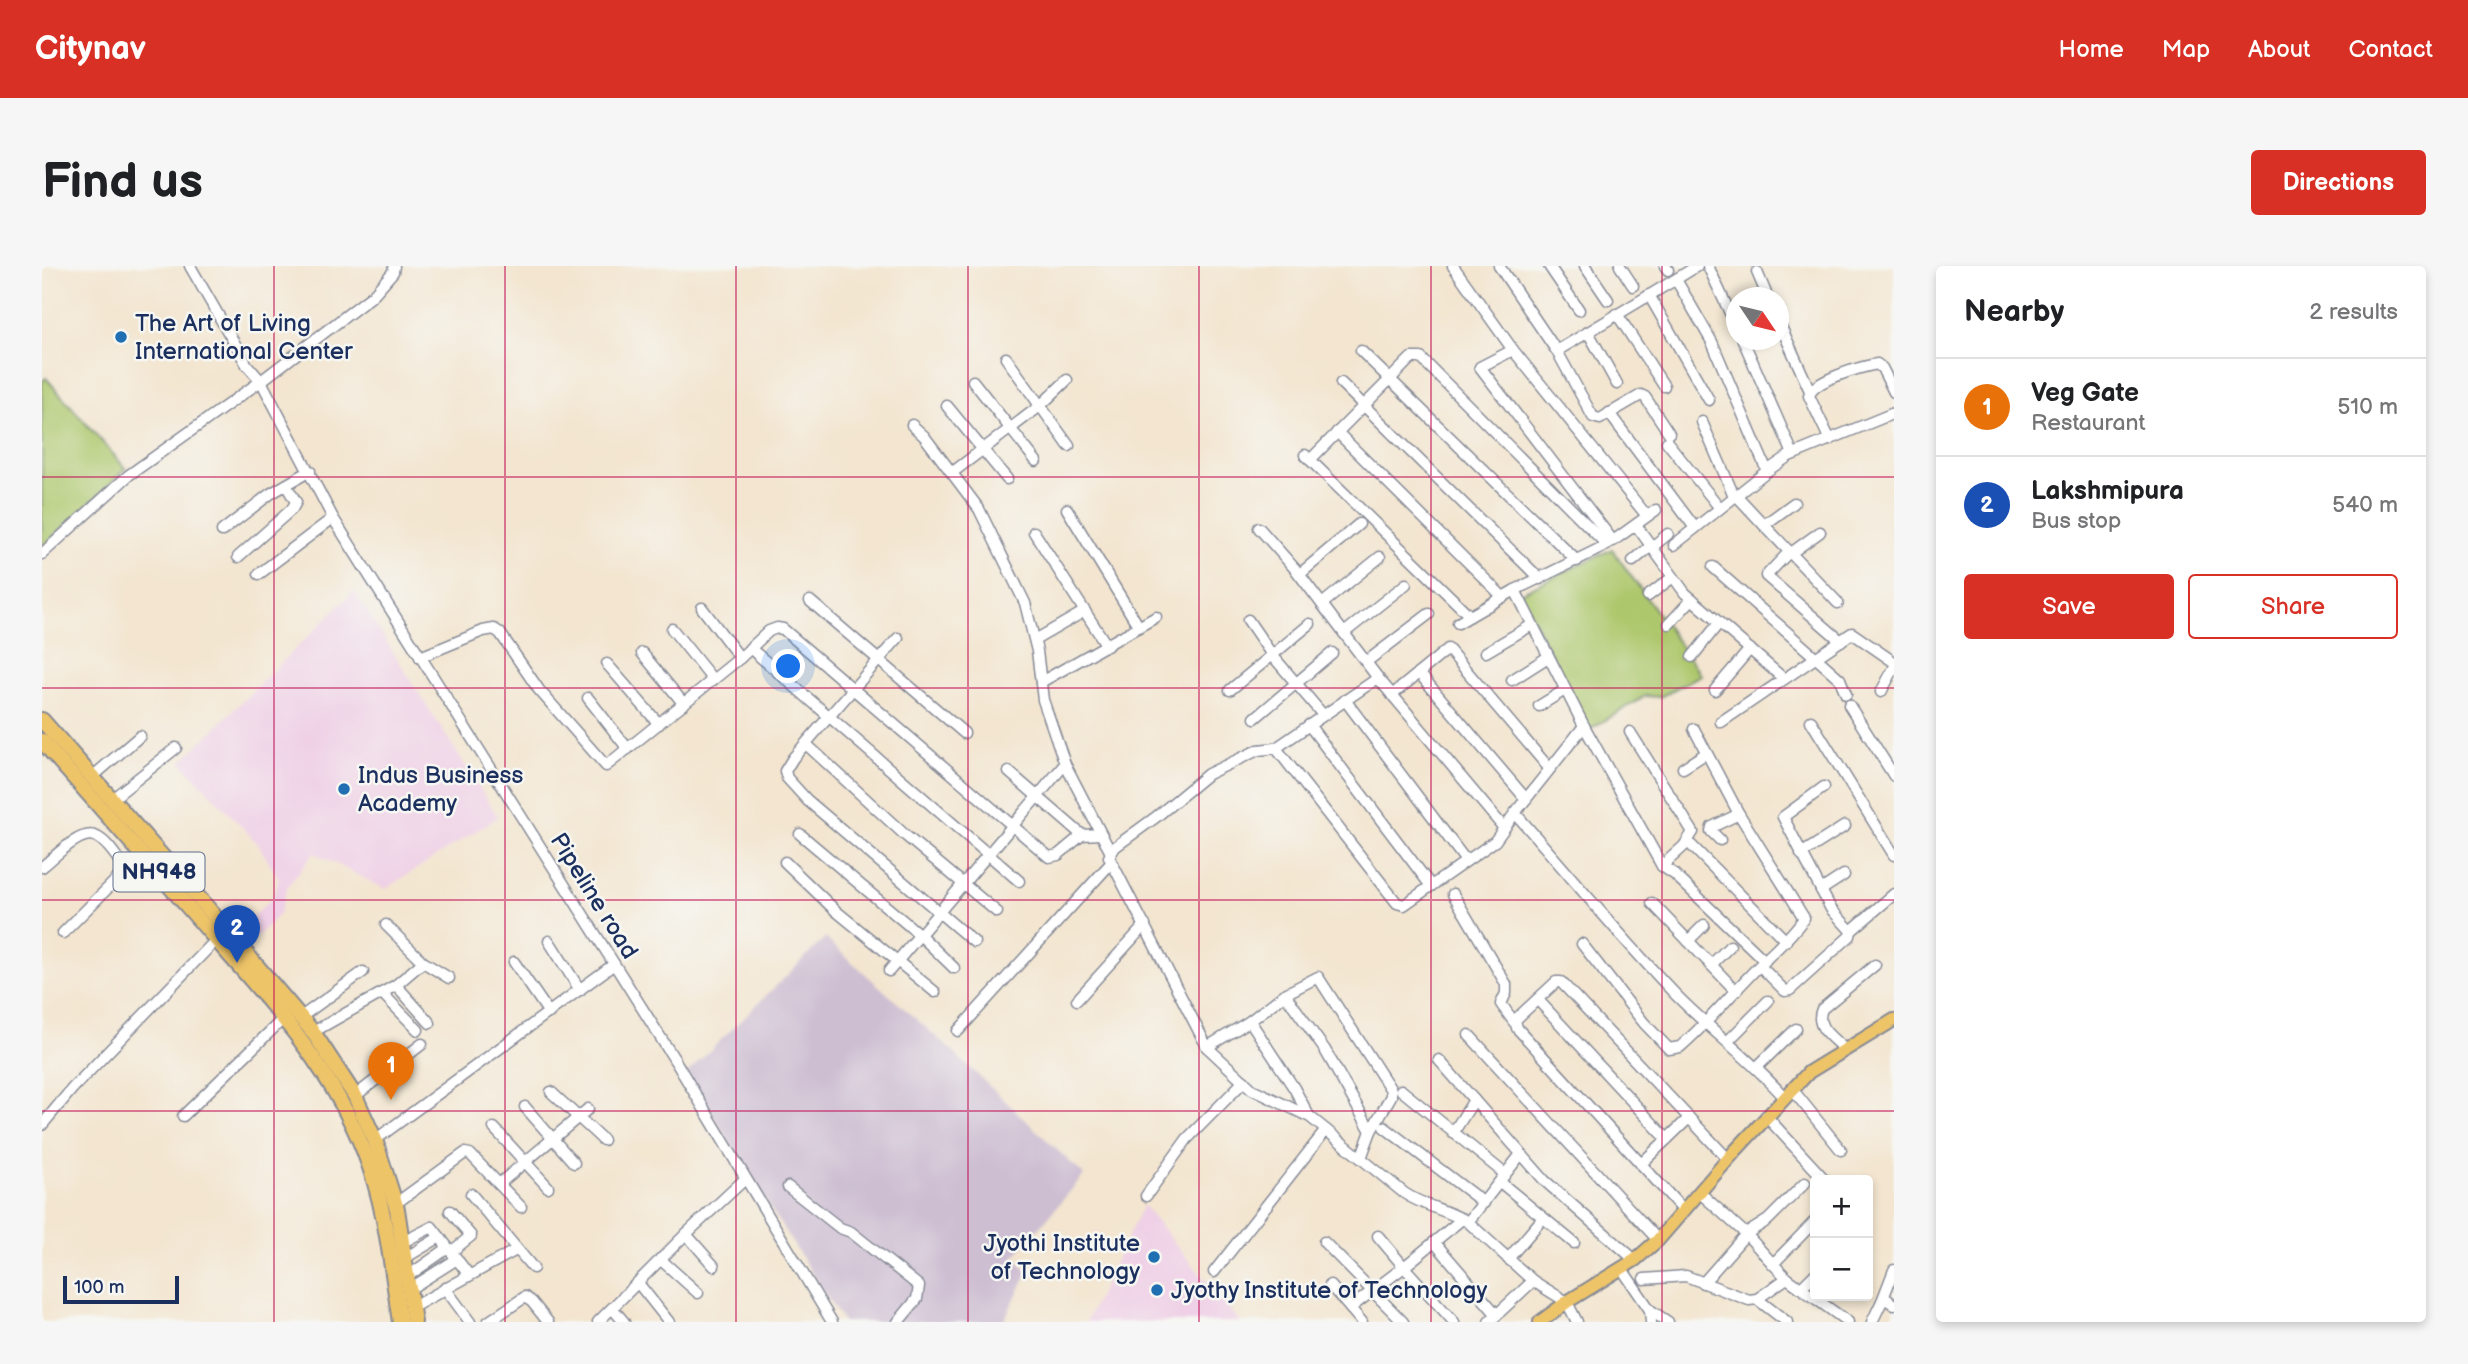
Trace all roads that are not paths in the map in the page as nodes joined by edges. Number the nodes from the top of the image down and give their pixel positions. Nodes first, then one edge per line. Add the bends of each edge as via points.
1 (190, 266) edge
2 (394, 266) edge
3 (1454, 266) edge
4 (1499, 266) edge
5 (1549, 266) edge
6 (1586, 266) edge
7 (1620, 266) edge
8 (1697, 266) edge
9 (1708, 266) edge
10 (1757, 272) dead end
11 (1673, 281) junction
12 (1633, 286) dead end
13 (1763, 287) edge
14 (1649, 295) junction
15 (1608, 300) dead end
16 (1726, 303) edge
17 (1579, 310) dead end
18 (1617, 314) junction
19 (1588, 332) junction
20 (1789, 343) edge
21 (1514, 350) junction
22 (1747, 350) edge
23 (1361, 351) dead end
24 (1558, 353) junction
25 (1006, 358) dead end
26 (1390, 379) junction
27 (1067, 380) dead end
28 (261, 381) junction
29 (973, 381) dead end
30 (1341, 383) dead end
31 (1617, 384) dead end
32 (1664, 386) dead end
33 (1810, 391) junction
34 (1894, 393) edge
35 (1709, 400) dead end
36 (947, 406) dead end
37 (1040, 406) junction
38 (1363, 406) junction
39 (1609, 413) junction
40 (1894, 413) edge
41 (1702, 422) dead end
42 (912, 425) dead end
43 (1009, 429) junction
44 (1338, 432) junction
45 (1830, 440) junction
46 (1069, 446) dead end
47 (982, 449) junction
48 (1793, 454) junction
49 (1036, 461) dead end
50 (310, 471) junction
51 (1767, 471) junction
52 (953, 472) junction
53 (1007, 479) dead end
54 (286, 485) junction
55 (1735, 496) junction
56 (1794, 503) dead end
57 (1720, 508) junction
58 (1067, 509) dead end
59 (333, 518) junction
60 (1359, 524) dead end
61 (1636, 525) junction
62 (1764, 525) junction
63 (1259, 527) dead end
64 (1695, 528) junction
65 (222, 531) dead end
66 (1034, 532) dead end
67 (1820, 532) dead end
68 (1668, 534) dead end
69 (1674, 545) dead end
70 (1652, 547) junction
71 (1790, 552) junction
72 (42, 554) edge
73 (1380, 557) dead end
74 (238, 558) dead end
75 (1577, 561) junction
76 (1633, 561) dead end
77 (1713, 567) dead end
78 (259, 574) dead end
79 (1300, 574) junction
80 (1673, 577) junction
81 (1540, 579) junction
82 (1406, 584) dead end
83 (1516, 590) junction
84 (1648, 596) dead end
85 (1503, 597) junction
86 (1692, 599) junction
87 (810, 601) dead end
88 (1838, 603) dead end
89 (1322, 604) junction
90 (702, 608) dead end
91 (1084, 611) junction
92 (1429, 614) dead end
93 (1470, 616) junction
94 (1156, 617) dead end
95 (1248, 620) dead end
96 (1458, 623) dead end
97 (1719, 623) junction
98 (1310, 624) dead end
99 (1669, 624) dead end
100 (1532, 625) junction
101 (1139, 627) junction
102 (672, 629) dead end
103 (1344, 633) junction
104 (898, 638) dead end
105 (1035, 640) junction
106 (1840, 641) junction
107 (1107, 646) junction
108 (750, 648) junction
109 (1750, 649) junction
110 (1486, 652) dead end
111 (642, 653) dead end
112 (1332, 653) dead end
113 (1272, 655) junction
114 (420, 657) junction
115 (1548, 657) junction
116 (1692, 657) dead end
117 (740, 658) junction
118 (1816, 658) junction
119 (879, 660) junction
120 (1894, 662) edge
121 (1366, 663) junction
122 (607, 664) dead end
123 (1894, 668) edge
124 (1419, 673) junction
125 (1378, 678) junction
126 (1784, 679) junction
127 (713, 680) junction
128 (1512, 680) dead end
129 (1041, 682) junction
130 (1296, 683) junction
131 (852, 689) junction
132 (1230, 690) dead end
133 (1565, 690) junction
134 (1715, 690) dead end
135 (1881, 692) dead end
136 (1846, 694) dead end
137 (1392, 695) junction
138 (588, 698) dead end
139 (1345, 700) junction
140 (684, 704) junction
141 (1849, 705) dead end
142 (1539, 706) dead end
143 (1323, 715) junction
144 (829, 718) junction
145 (1255, 718) dead end
146 (42, 720) edge
147 (1811, 721) dead end
148 (1721, 722) dead end
149 (659, 723) junction
150 (1309, 725) junction
151 (1584, 726) junction
152 (1693, 729) dead end
153 (1630, 732) dead end
154 (964, 733) dead end
155 (140, 736) dead end
156 (42, 741) edge
157 (806, 744) junction
158 (176, 748) dead end
159 (1276, 748) junction
160 (628, 749) junction
161 (1705, 754) junction
162 (1065, 764) junction
163 (1549, 768) junction
164 (1683, 768) dead end
165 (1009, 772) dead end
166 (1894, 776) edge
167 (91, 778) junction
168 (1824, 787) dead end
169 (1037, 797) junction
170 (1526, 799) junction
171 (111, 800) junction
172 (1515, 813) junction
173 (1739, 814) junction
174 (1844, 825) dead end
175 (1013, 826) junction
176 (127, 828) junction
177 (1504, 828) junction
178 (800, 834) dead end
179 (1101, 834) junction
180 (1082, 835) junction
181 (1720, 840) dead end
182 (1691, 845) dead end
183 (1801, 853) junction
184 (989, 854) junction
185 (144, 855) junction
186 (1894, 855) edge
187 (1111, 858) junction
188 (1466, 861) junction
189 (785, 862) dead end
190 (1662, 866) junction
191 (42, 867) edge
192 (126, 870) junction
193 (1844, 875) dead end
194 (1019, 880) dead end
195 (964, 884) junction
196 (1431, 886) junction
197 (1821, 890) junction
198 (1454, 894) dead end
199 (1894, 894) edge
200 (1652, 903) dead end
201 (997, 912) dead end
202 (939, 913) junction
203 (386, 925) dead end
204 (1144, 925) junction
205 (1704, 925) dead end
206 (1851, 931) junction
207 (63, 933) dead end
208 (920, 935) junction
209 (217, 939) junction
210 (549, 941) dead end
211 (1688, 941) junction
212 (1786, 941) junction
213 (974, 942) dead end
214 (1582, 944) dead end
215 (1730, 946) dead end
216 (423, 962) junction
217 (514, 962) dead end
218 (897, 962) junction
219 (1762, 963) junction
220 (613, 965) junction
221 (1711, 965) junction
222 (1875, 965) dead end
223 (954, 968) dead end
224 (889, 971) dead end
225 (363, 972) dead end
226 (449, 978) dead end
227 (396, 985) junction
228 (580, 990) junction
229 (1736, 991) junction
230 (935, 992) dead end
231 (382, 993) junction
232 (1286, 994) junction
233 (1077, 1000) dead end
234 (1538, 1000) junction
235 (1768, 1001) dead end
236 (549, 1013) junction
237 (301, 1017) junction
238 (284, 1018) junction
239 (1894, 1020) edge
240 (1250, 1021) junction
241 (1514, 1022) junction
242 (430, 1023) dead end
243 (1706, 1024) junction
244 (1796, 1029) dead end
245 (418, 1030) dead end
246 (958, 1031) dead end
247 (313, 1032) junction
248 (1469, 1035) dead end
249 (1728, 1041) junction
250 (422, 1044) dead end
251 (1207, 1046) junction
252 (1844, 1049) junction
253 (1440, 1060) dead end
254 (1756, 1068) junction
255 (1244, 1081) junction
256 (1401, 1090) dead end
257 (551, 1092) dead end
258 (1788, 1093) junction
259 (355, 1097) junction
260 (1474, 1100) junction
261 (525, 1107) dead end
262 (588, 1110) dead end
263 (183, 1116) dead end
264 (1766, 1116) junction
265 (1310, 1117) junction
266 (580, 1118) junction
267 (1689, 1118) junction
268 (42, 1125) edge
269 (1384, 1127) dead end
270 (494, 1128) dead end
271 (1326, 1130) junction
272 (1371, 1131) junction
273 (1453, 1133) junction
274 (554, 1139) junction
275 (1667, 1139) junction
276 (375, 1140) junction
277 (603, 1140) dead end
278 (1842, 1150) dead end
279 (1521, 1154) junction
280 (1362, 1158) junction
281 (1728, 1159) junction
282 (526, 1162) junction
283 (574, 1164) dead end
284 (1641, 1164) junction
285 (1820, 1175) edge
286 (1503, 1178) junction
287 (745, 1179) junction
288 (1805, 1183) dead end
289 (499, 1184) junction
290 (548, 1187) dead end
291 (788, 1187) dead end
292 (1699, 1192) junction
293 (471, 1194) dead end
294 (1146, 1196) dead end
295 (1484, 1203) junction
296 (395, 1204) junction
297 (522, 1207) dead end
298 (450, 1211) dead end
299 (1684, 1211) junction
300 (1543, 1218) junction
301 (1465, 1220) junction
302 (1810, 1226) edge
303 (686, 1234) junction
304 (1746, 1234) junction
305 (1378, 1236) dead end
306 (440, 1237) junction
307 (1658, 1240) junction
308 (403, 1242) junction
309 (1324, 1242) dead end
310 (1435, 1242) junction
311 (1574, 1243) dead end
312 (516, 1250) junction
313 (452, 1253) junction
314 (405, 1258) junction
315 (660, 1259) junction
316 (1508, 1259) junction
317 (1634, 1261) junction
318 (1773, 1264) junction
319 (714, 1266) dead end
320 (1404, 1267) junction
321 (533, 1268) dead end
322 (1622, 1269) junction
323 (1894, 1270) edge
324 (1214, 1272) dead end
325 (469, 1275) junction
326 (1787, 1278) junction
327 (1644, 1279) dead end
328 (1810, 1279) edge
329 (1533, 1281) junction
330 (408, 1283) junction
331 (638, 1283) junction
332 (1703, 1283) junction
333 (1330, 1285) dead end
334 (445, 1288) junction
335 (1801, 1288) junction
336 (1374, 1291) junction
337 (698, 1293) dead end
338 (1757, 1299) junction
339 (1882, 1301) junction
340 (1567, 1302) junction
341 (1894, 1305) edge
342 (1350, 1308) junction
343 (613, 1309) junction
344 (1650, 1310) junction
345 (413, 1315) edge
346 (502, 1318) edge
347 (1493, 1318) edge
348 (1546, 1319) edge
349 (400, 1322) edge
350 (470, 1322) edge
351 (488, 1322) edge
352 (548, 1322) edge
353 (598, 1322) edge
354 (624, 1322) edge
355 (669, 1322) edge
356 (832, 1322) edge
357 (898, 1322) edge
358 (1362, 1322) edge
359 (1403, 1322) edge
360 (1454, 1322) edge
361 (1577, 1322) edge
362 (1651, 1322) edge
363 (1668, 1322) edge
364 (1787, 1322) edge
365 (1848, 1322) edge
366 (1872, 1322) edge

1 - 28 street via 247,365
2 - 28 street via 372,296
3 - 21 street
4 - 24 street
5 - 17 street
6 - 15 street
7 - 12 street
8 - 11 street
9 - 16 street
10 - 13 street
11 - 14 street
11 - 51 street via 1712,342
14 - 18 street
14 - 35 street
18 - 19 street
18 - 32 street
19 - 24 street
19 - 31 street
20 - 33 street
21 - 61 street via 1652,513
21 - 61 street via 1480,368 1613,541
22 - 48 street
23 - 26 street
24 - 39 street via 1592,416 1598,419
25 - 37 street
26 - 38 street
26 - 75 street
26 - 75 street via 1411,358 1421,358 1607,545
27 - 37 street
28 - 50 street, Pipeline road
28 - 72 street via 130,475
29 - 43 street
30 - 38 street
33 - 34 street via 1877,364
33 - 45 street
36 - 47 street
37 - 43 street
37 - 46 street
38 - 44 street
38 - 81 street
39 - 57 street via 1643,396
39 - 64 street
40 - 45 street
41 - 55 street
42 - 52 street
43 - 47 street
43 - 49 street
44 - 85 street
44 - 93 street via 1308,457
45 - 48 street
47 - 52 street
47 - 53 street
48 - 51 street
50 - 54 street
50 - 59 street, Pipeline road
51 - 55 street
52 - 105 street via 979,509 1025,603
54 - 65 street
54 - 74 street via 296,502 292,509
55 - 57 street
55 - 62 street
56 - 62 street
57 - 64 street
58 - 101 street
59 - 78 street
59 - 114 street, Pipeline road
60 - 79 street
61 - 70 street
62 - 71 street
63 - 79 street
64 - 69 street
66 - 91 street
67 - 71 street
68 - 70 street
70 - 76 street
70 - 80 street
71 - 88 street
71 - 106 street via 1766,576
73 - 89 street
75 - 81 street
77 - 118 street
79 - 89 street
80 - 84 street
80 - 86 street
81 - 83 street
82 - 103 street
83 - 85 street
83 - 100 street
85 - 93 street
86 - 97 street
86 - 99 street
87 - 119 street
89 - 103 street
90 - 117 street
91 - 105 street
91 - 107 street
92 - 121 street
93 - 96 street
94 - 101 street
95 - 113 street
97 - 109 street
97 - 116 street
98 - 113 street
100 - 110 street
100 - 115 street
101 - 107 street
102 - 127 street
103 - 121 street
104 - 119 street
105 - 129 street
106 - 118 street
106 - 120 street via 1852,633
107 - 129 street
108 - 117 street
108 - 131 street via 769,631 783,629
108 - 144 street
109 - 126 street
109 - 134 street
111 - 140 street
112 - 130 street
113 - 130 street
113 - 132 street
114 - 160 street via 494,629 539,690 607,766
114 - 220 street, Pipeline road
115 - 128 street
115 - 133 street
117 - 127 street
118 - 126 street
118 - 136 street via 1840,679
119 - 131 street
119 - 154 street
121 - 125 street
122 - 149 street
123 - 135 street
124 - 137 street
124 - 163 street via 1448,649
124 - 170 street
125 - 137 street
125 - 139 street
126 - 148 street
127 - 140 street
129 - 162 street
130 - 143 street
130 - 145 street
131 - 144 street
131 - 175 street
133 - 142 street
133 - 151 street
137 - 177 street
138 - 160 street
139 - 143 street
139 - 188 street
140 - 149 street
141 - 166 street
143 - 150 street
144 - 157 street
144 - 184 street
146 - 167 highway, NH948
147 - 186 street
149 - 160 street
150 - 159 street
150 - 196 street
151 - 163 street
151 - 190 street
152 - 161 street
153 - 190 street via 1693,832
155 - 167 street
156 - 176 highway, NH948
157 - 195 street
157 - 202 street via 786,771 787,778
158 - 171 street
159 - 187 street via 1258,750 1208,774 1115,848
159 - 196 street via 1396,903 1404,905
161 - 164 street
161 - 173 street
162 - 169 street
162 - 179 street
163 - 170 street
165 - 169 street
167 - 171 highway, NH948
168 - 183 street via 1783,817
169 - 175 street
169 - 180 street
170 - 172 street
171 - 176 highway, NH948
172 - 177 street
172 - 243 street
173 - 181 street via 1712,827
173 - 212 street via 1804,916
174 - 183 street
175 - 180 street via 1052,858
175 - 184 street
176 - 185 highway, NH948
176 - 237 highway, NH948 via 198,897
177 - 188 street via 1495,841
178 - 208 street
179 - 180 street
179 - 187 street
182 - 212 street
183 - 197 street
184 - 194 street
184 - 195 street
185 - 192 street
185 - 209 highway, NH948
187 - 204 street
187 - 246 street
188 - 196 street
189 - 218 street
190 - 219 street
191 - 192 street via 75,840 91,835 99,837
192 - 207 street
193 - 197 street
195 - 201 street
195 - 202 street
197 - 206 street
198 - 241 street via 1506,985 1501,1004
199 - 206 street
200 - 211 street
202 - 208 street
202 - 213 street
203 - 216 street
204 - 233 street
204 - 251 street
205 - 211 street
206 - 219 street via 1790,990 1785,991
208 - 218 street
208 - 223 street
209 - 238 highway, NH948
209 - 268 street via 72,1088
210 - 228 street
211 - 221 street
212 - 219 street
214 - 243 street via 1668,1049 1680,1047
215 - 221 street
216 - 226 street
216 - 227 street
217 - 236 street
218 - 224 street
218 - 230 street
219 - 229 street
220 - 228 street
220 - 287 street, Pipeline road
221 - 229 street
222 - 252 street via 1818,1017 1819,1024
225 - 237 street
227 - 231 street
227 - 242 street
228 - 236 street
229 - 243 street
231 - 245 street
231 - 247 street
232 - 240 street
232 - 272 street via 1325,1050
232 - 272 street via 1318,977 1391,1090
234 - 241 street
234 - 267 street via 1561,982
234 - 275 street
235 - 249 street
236 - 276 street
237 - 247 highway, NH948
238 - 263 street
238 - 349 highway, NH948 via 344,1106 364,1151 383,1214
239 - 252 main road
240 - 251 street
240 - 265 street
241 - 284 street
243 - 249 street
244 - 254 street
247 - 259 highway, NH948
248 - 307 street
249 - 254 street
250 - 259 street
251 - 255 street
252 - 258 main road via 1809,1072
253 - 260 street
254 - 258 street
255 - 265 street
255 - 294 street via 1187,1139
256 - 273 street
257 - 266 street
258 - 264 main road
258 - 278 street
259 - 276 highway, NH948
260 - 273 street
260 - 279 street
261 - 274 street
262 - 266 street
264 - 281 main road
264 - 285 street
265 - 271 street
266 - 274 street
266 - 277 street
267 - 275 street
267 - 281 street
269 - 295 street
270 - 282 street
271 - 280 street
271 - 324 street
272 - 280 street
273 - 286 street
274 - 282 street
274 - 283 street
275 - 284 street
276 - 296 highway, NH948
279 - 286 street
279 - 317 street
280 - 301 street via 1417,1201
281 - 292 main road
282 - 289 street
282 - 290 street
284 - 299 street
286 - 295 street
286 - 300 street
287 - 303 street
287 - 356 street, Pipeline road
288 - 304 street via 1768,1220
289 - 296 street via 465,1153
289 - 297 street
291 - 357 street via 919,1286 917,1299
292 - 299 main road
292 - 304 street
293 - 312 street
295 - 301 street
296 - 308 highway, NH948
298 - 313 street via 471,1236
299 - 307 main road
300 - 311 street
300 - 316 street
301 - 310 street
301 - 316 street
302 - 318 street
303 - 315 street
303 - 319 street
304 - 318 street
304 - 332 street
305 - 320 street
306 - 308 street via 432,1227
306 - 313 street
306 - 314 street
307 - 317 main road
308 - 314 highway, NH948
309 - 336 street
310 - 320 street
310 - 347 street
312 - 321 street
312 - 325 street
313 - 325 street
313 - 330 street
314 - 330 highway, NH948
315 - 331 street
315 - 337 street
316 - 329 street
317 - 322 main road
318 - 326 street
320 - 336 street
320 - 360 street
322 - 340 main road
322 - 344 street
323 - 339 street
325 - 334 street
326 - 335 street
326 - 338 street
327 - 332 street via 1686,1276
328 - 335 street
329 - 340 street
329 - 347 street
330 - 345 highway, NH948
331 - 343 street
331 - 355 street
332 - 338 street
333 - 342 street
334 - 345 street
334 - 350 street
335 - 365 street
336 - 342 street
336 - 359 street
338 - 364 street
339 - 341 street
339 - 366 street
340 - 348 main road
340 - 361 street
342 - 358 street
343 - 353 street
343 - 354 street
344 - 362 street
344 - 363 street
346 - 351 street
346 - 352 street via 525,1297

